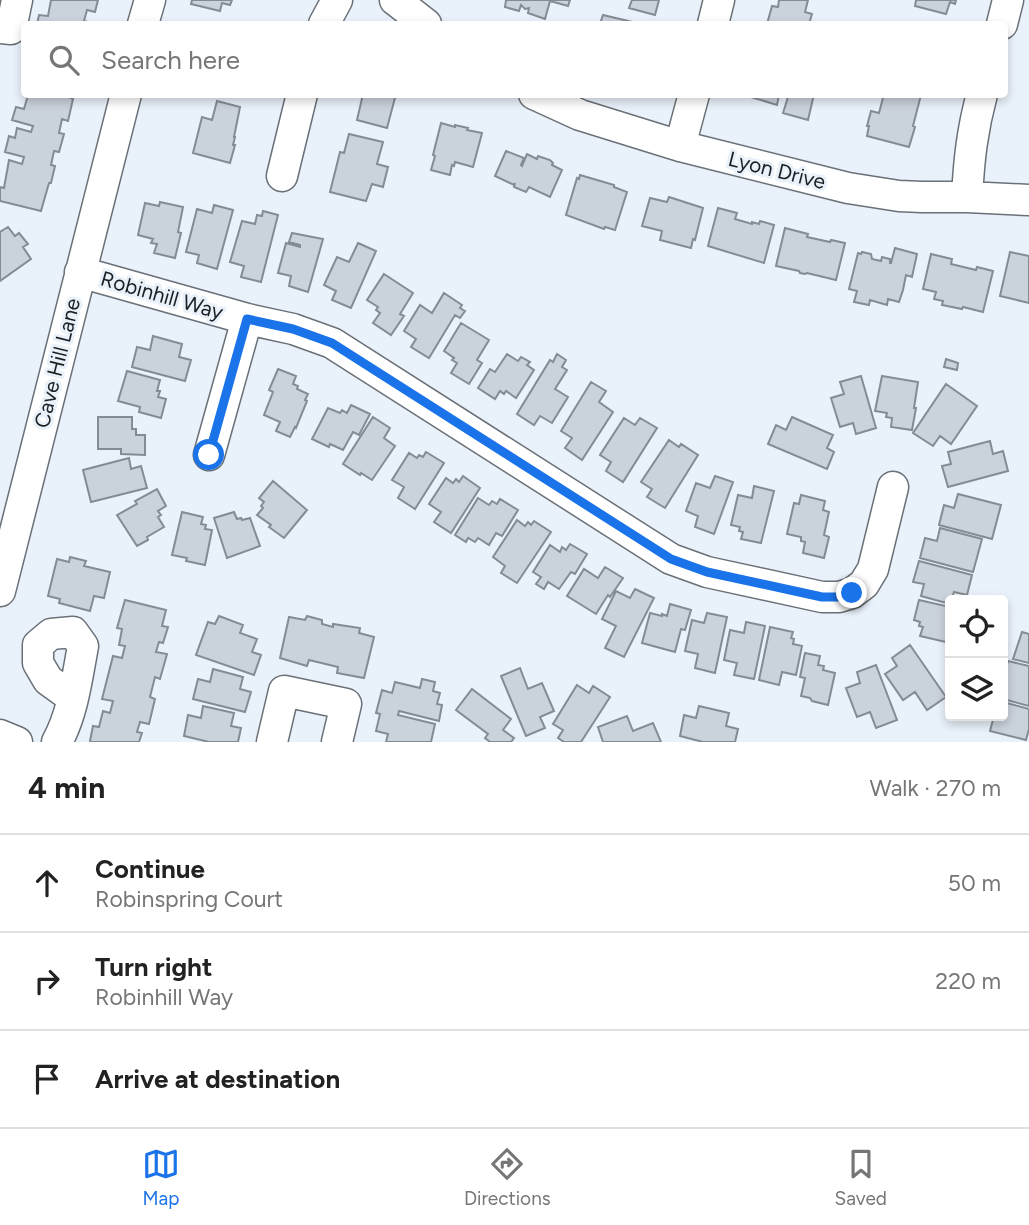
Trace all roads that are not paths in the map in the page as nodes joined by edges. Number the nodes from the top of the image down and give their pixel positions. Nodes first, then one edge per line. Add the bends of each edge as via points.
1 (17, 0) edge
2 (149, 0) edge
3 (337, 0) edge
4 (395, 0) edge
5 (719, 0) edge
6 (1008, 0) edge
7 (144, 21) edge
8 (326, 21) edge
9 (422, 21) edge
10 (714, 21) edge
11 (1003, 21) edge
12 (0, 28) edge
13 (124, 98) edge
14 (301, 98) edge
15 (543, 98) edge
16 (693, 98) edge
17 (981, 98) edge
18 (680, 146) junction
19 (282, 176) dead end
20 (967, 197) junction
21 (1029, 200) edge
22 (80, 272) junction
23 (247, 319) junction
24 (209, 455) dead end
25 (893, 487) dead end
26 (0, 591) edge
27 (73, 698) dead end
28 (0, 735) edge
29 (17, 742) edge
30 (57, 742) edge
31 (272, 742) edge
32 (337, 742) edge

1 - 12 street via 11,29
2 - 7 street
3 - 8 street
4 - 9 street
5 - 10 street
6 - 11 street
13 - 22 street, Cave Hill Lane
14 - 19 street
15 - 18 street, Lyon Drive via 580,115
16 - 18 street
17 - 20 street via 970,150
18 - 20 street, Lyon Drive via 848,188 899,196
20 - 21 street, Lyon Drive
22 - 23 street, Robinhill Way
22 - 26 street, Cave Hill Lane
23 - 24 street
23 - 25 street, Robinhill Way via 332,343 671,559 707,572 822,597 852,593 873,569
27 - 30 street
28 - 29 street
31 - 32 street via 284,691 346,704

